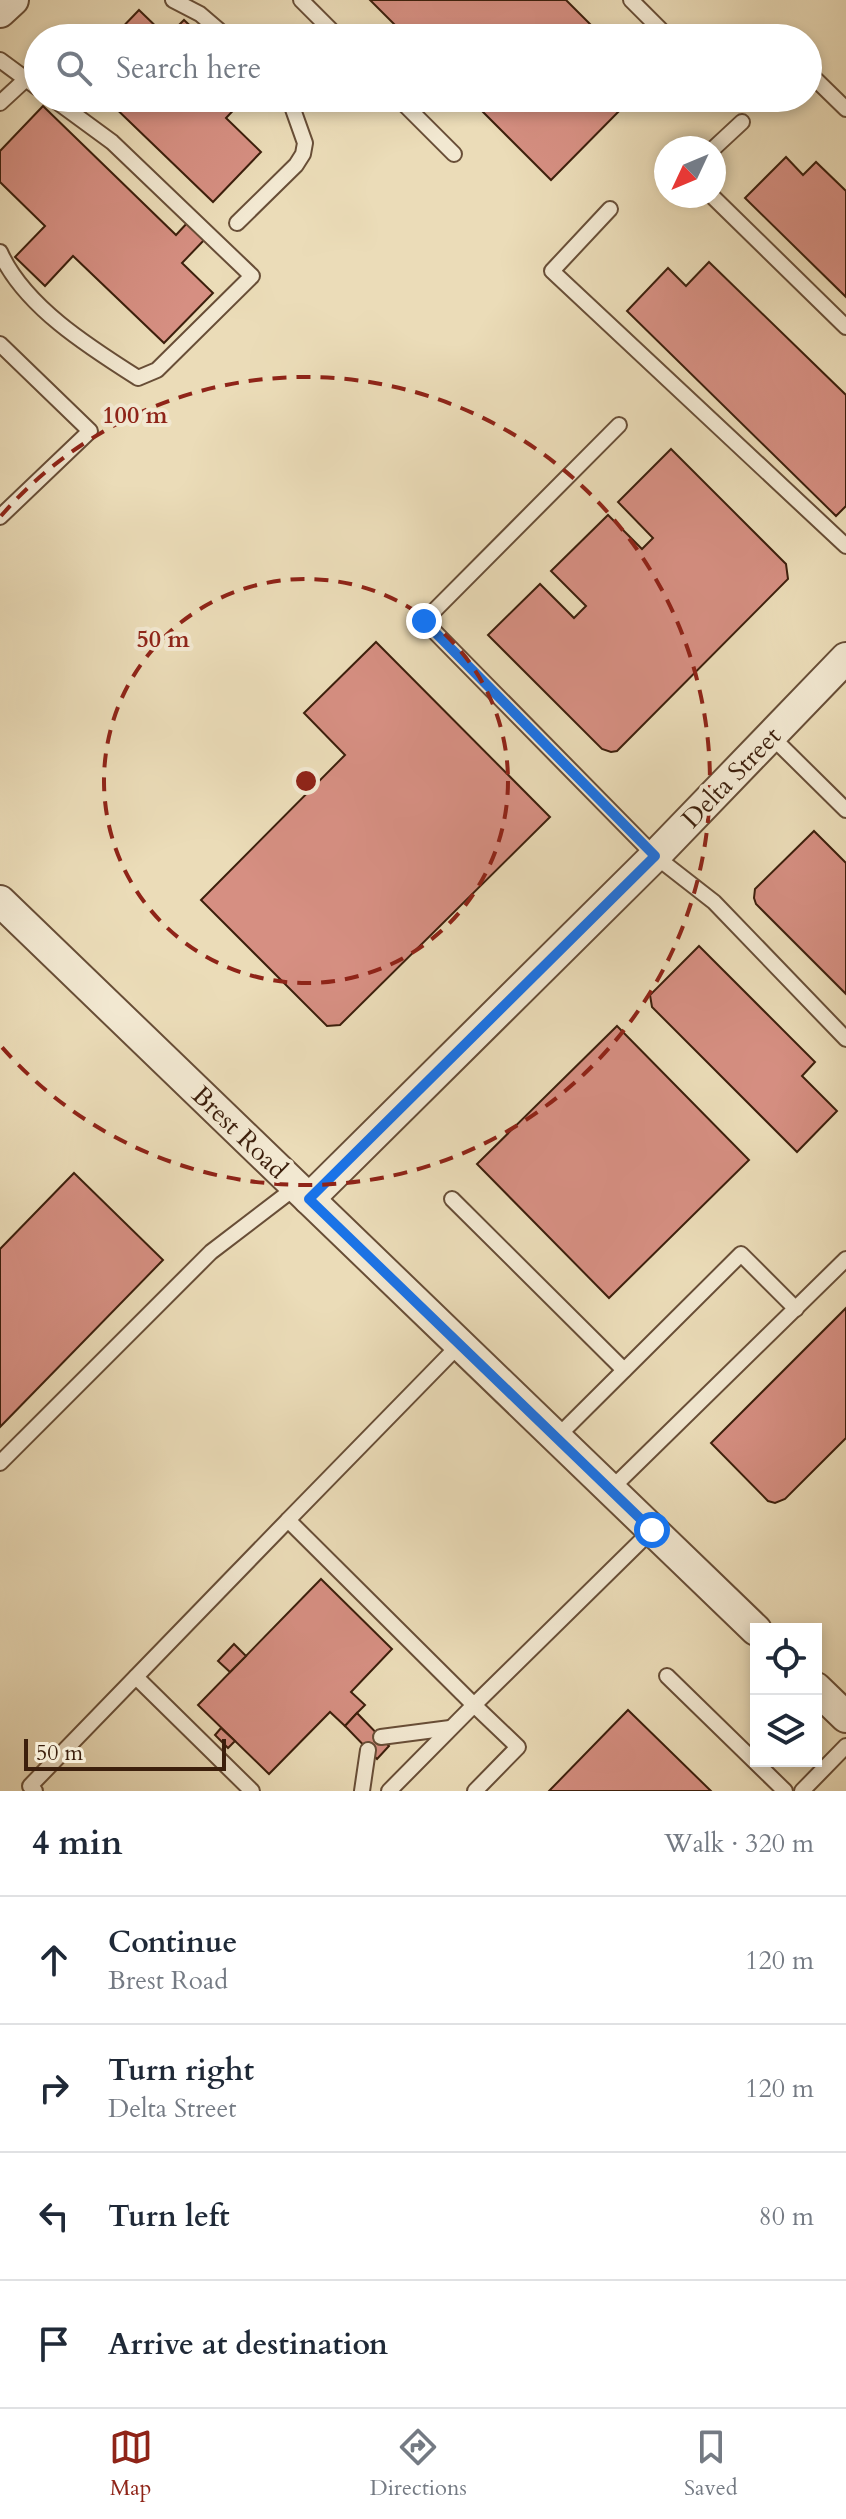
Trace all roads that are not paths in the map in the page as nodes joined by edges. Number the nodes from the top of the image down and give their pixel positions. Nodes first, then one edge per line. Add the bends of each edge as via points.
1 (13, 0) edge
2 (173, 0) edge
3 (301, 0) edge
4 (631, 0) edge
5 (0, 12) edge
6 (212, 24) edge
7 (325, 24) edge
8 (655, 24) edge
9 (0, 60) edge
10 (24, 78) edge
11 (822, 86) edge
12 (24, 89) edge
13 (0, 103) edge
14 (846, 109) edge
15 (71, 112) edge
16 (296, 112) edge
17 (412, 112) edge
18 (742, 122) dead end
19 (726, 137) edge
20 (454, 154) dead end
21 (724, 208) edge
22 (610, 209) dead end
23 (237, 223) dead end
24 (0, 252) edge
25 (846, 327) edge
26 (0, 344) edge
27 (619, 425) dead end
28 (0, 517) edge
29 (846, 546) edge
30 (846, 658) edge
31 (771, 736) junction
32 (846, 810) edge
33 (655, 856) junction
34 (0, 901) edge
35 (846, 1039) edge
36 (303, 1193) junction
37 (452, 1199) dead end
38 (846, 1259) edge
39 (796, 1309) junction
40 (460, 1344) junction
41 (624, 1370) junction
42 (556, 1438) junction
43 (0, 1463) edge
44 (610, 1490) junction
45 (288, 1520) junction
46 (652, 1530) junction
47 (750, 1624) edge
48 (667, 1676) dead end
49 (136, 1677) junction
50 (822, 1694) edge
51 (474, 1705) junction
52 (846, 1717) edge
53 (450, 1728) junction
54 (381, 1737) dead end
55 (846, 1746) edge
56 (368, 1750) dead end
57 (35, 1791) edge
58 (252, 1791) edge
59 (362, 1791) edge
60 (389, 1791) edge
61 (475, 1791) edge
62 (785, 1791) edge
63 (802, 1791) edge

1 - 5 street
2 - 6 lane
3 - 7 lane
4 - 8 lane
9 - 10 lane
11 - 14 lane
12 - 13 lane
15 - 24 lane via 112,142 252,276 157,370 138,378 48,313 7,268
16 - 23 lane via 303,154
17 - 20 lane
18 - 19 lane
21 - 25 lane
22 - 29 lane via 552,271
26 - 28 lane via 90,431
27 - 33 lane via 424,621
30 - 31 street, Delta Street
31 - 32 lane
31 - 33 street, Delta Street
33 - 35 lane via 714,902
33 - 36 street, Delta Street
34 - 36 street, Brest Road
36 - 40 street, Brest Road
36 - 43 lane via 211,1252
37 - 41 lane
38 - 39 lane
39 - 41 lane via 741,1254
39 - 44 lane
40 - 42 street, Brest Road
40 - 45 lane
41 - 42 lane
42 - 44 street, Brest Road
44 - 46 street, Brest Road
45 - 49 lane
45 - 51 lane
46 - 47 street, Brest Road
46 - 51 lane
48 - 62 lane
49 - 57 lane via 30,1786
49 - 58 lane
50 - 52 street
51 - 53 lane
51 - 61 lane via 518,1747
53 - 54 lane
53 - 60 lane
55 - 63 lane
56 - 59 lane

